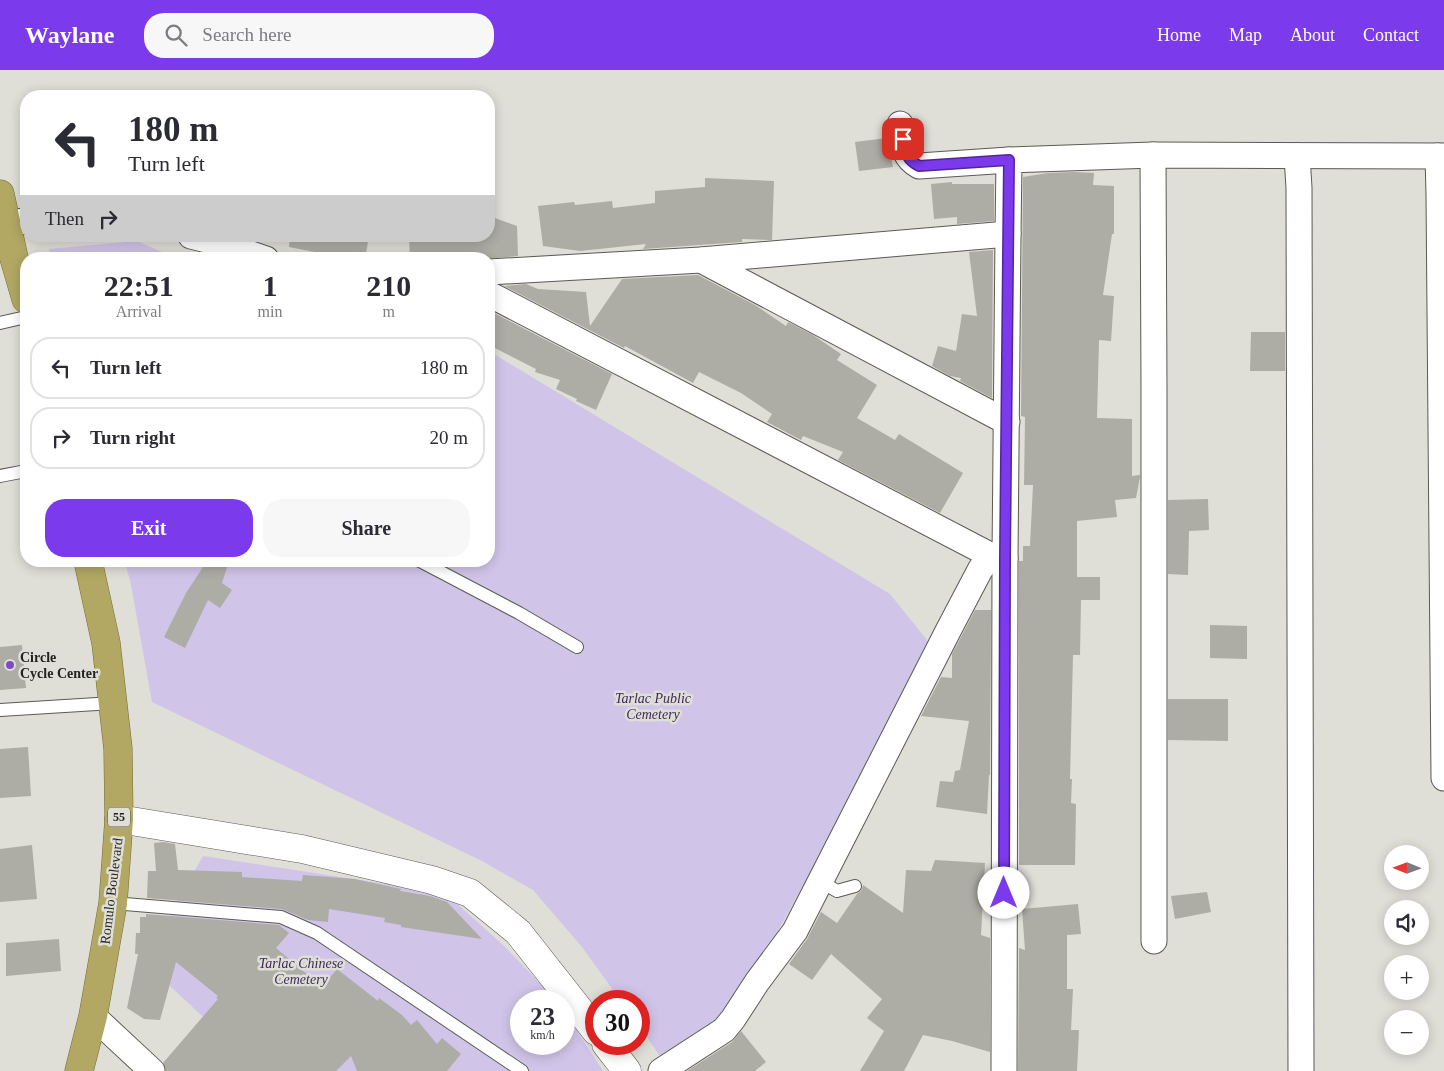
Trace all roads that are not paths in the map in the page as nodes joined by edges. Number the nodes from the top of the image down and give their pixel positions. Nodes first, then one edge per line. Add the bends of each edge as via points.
1 (900, 124) dead end
2 (1153, 155) junction
3 (1297, 156) junction
4 (1441, 156) edge
5 (1009, 160) junction
6 (0, 194) edge
7 (17, 222) edge
8 (1008, 234) junction
9 (215, 242) edge
10 (245, 252) edge
11 (701, 260) junction
12 (495, 272) edge
13 (20, 278) edge
14 (495, 297) edge
15 (20, 318) edge
16 (0, 323) edge
17 (1007, 422) junction
18 (20, 472) edge
19 (0, 476) edge
20 (997, 557) junction
21 (89, 567) edge
22 (431, 567) edge
23 (576, 647) dead end
24 (113, 703) junction
25 (0, 710) edge
26 (1444, 778) edge
27 (119, 819) junction
28 (820, 881) junction
29 (855, 886) dead end
30 (113, 903) junction
31 (1154, 941) dead end
32 (93, 1016) junction
33 (585, 1018) edge
34 (615, 1055) edge
35 (79, 1071) edge
36 (152, 1071) edge
37 (522, 1071) edge
38 (627, 1071) edge
39 (660, 1071) edge
40 (1004, 1071) edge
41 (1302, 1071) edge

1 - 5 street via 906,153 911,162 919,166
2 - 3 street
2 - 5 street
2 - 31 street
3 - 4 street
3 - 41 street
4 - 26 street
5 - 8 street
6 - 7 highway
7 - 13 highway via 14,258
8 - 11 street
8 - 17 street
9 - 10 street
11 - 12 street
11 - 17 street
14 - 20 street
15 - 16 lane
17 - 20 street
18 - 19 lane
20 - 28 street via 980,570
20 - 40 street
21 - 24 highway, Romulo Boulevard / 55 via 106,643
22 - 23 lane
24 - 25 lane
24 - 27 highway, Romulo Boulevard / 55 via 118,749
27 - 30 highway, Romulo Boulevard / 55
27 - 33 street via 302,849 470,892 518,932
28 - 29 lane via 836,891
28 - 39 street via 795,931 724,1030
30 - 32 highway, Romulo Boulevard / 55
30 - 37 lane via 281,917 317,933
32 - 35 highway, Romulo Boulevard / 55
32 - 36 street
34 - 38 street

